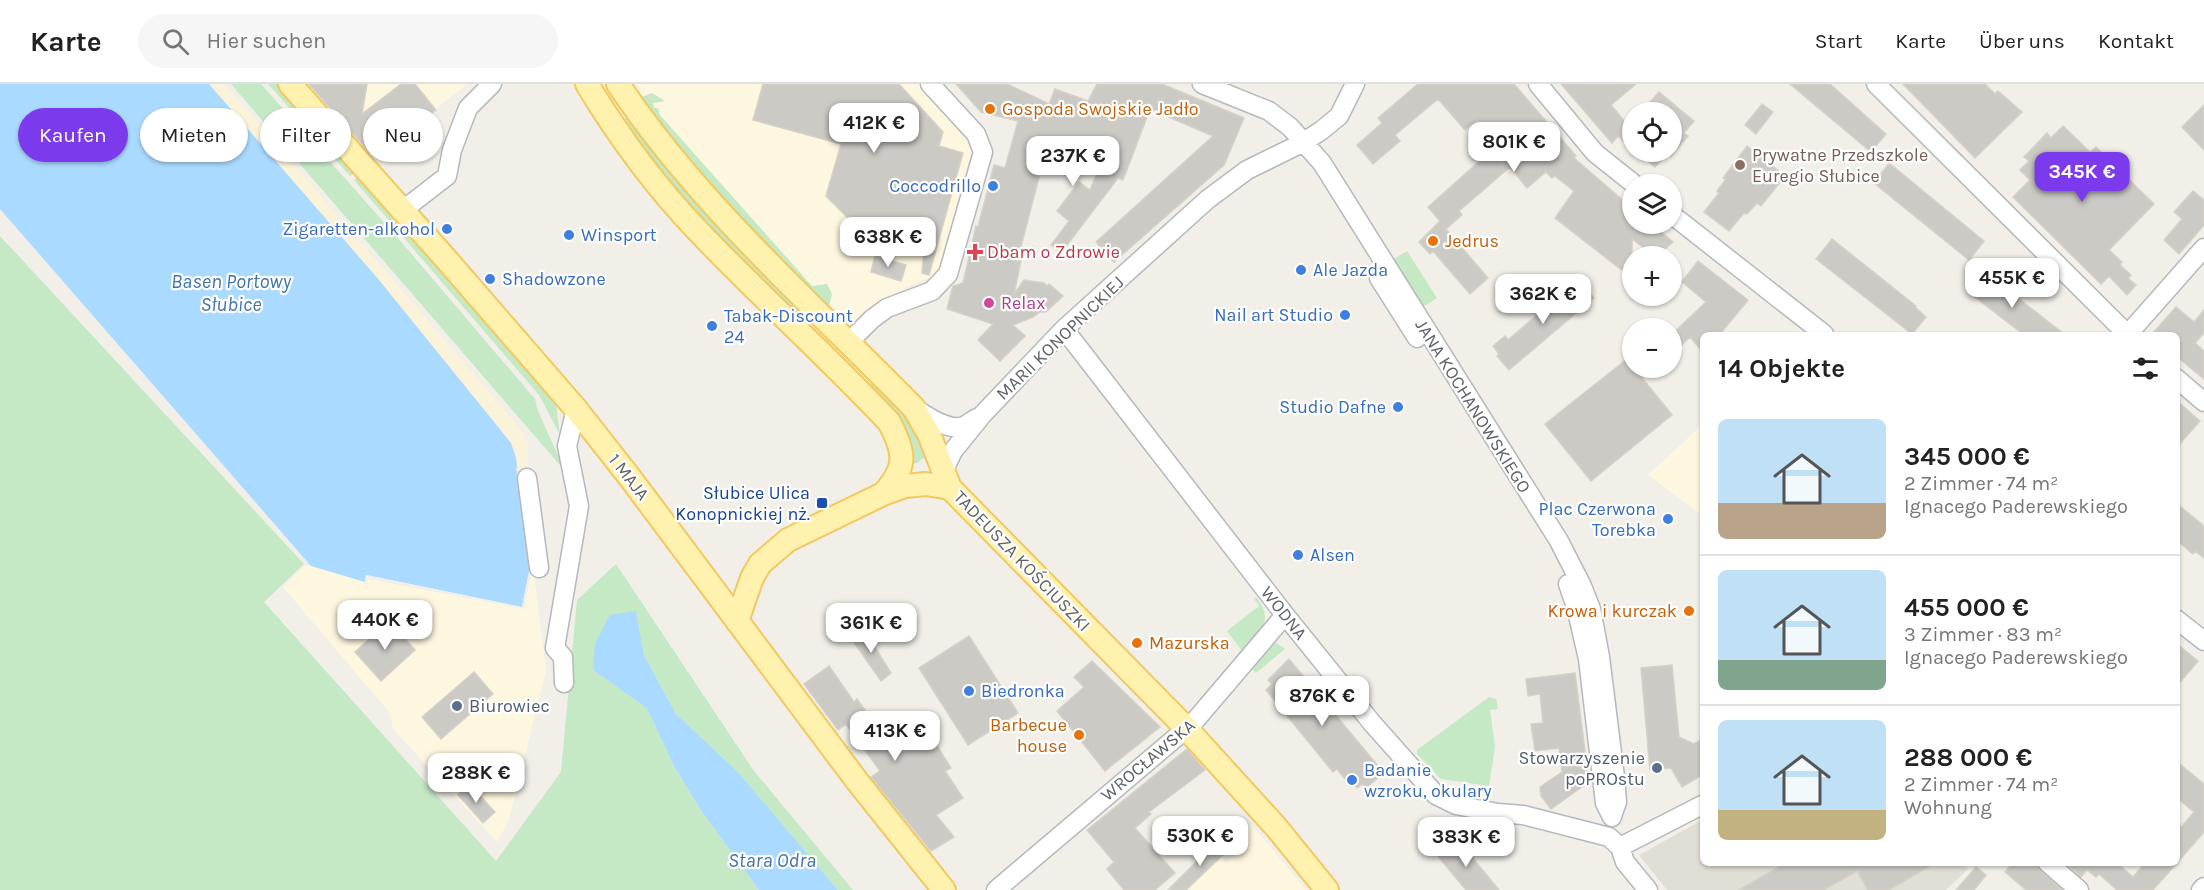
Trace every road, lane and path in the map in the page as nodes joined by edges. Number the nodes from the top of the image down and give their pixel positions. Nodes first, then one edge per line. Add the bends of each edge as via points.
1 (290, 84) edge
2 (492, 84) edge
3 (587, 84) edge
4 (618, 84) edge
5 (930, 84) edge
6 (1202, 84) edge
7 (1355, 84) edge
8 (1538, 84) edge
9 (1876, 84) edge
10 (1308, 148) junction
11 (1622, 174) edge
12 (403, 210) junction
13 (1682, 223) edge
14 (2204, 248) edge
15 (1064, 329) junction
16 (1821, 332) edge
17 (2125, 332) edge
18 (2129, 332) edge
19 (849, 342) junction
20 (2180, 381) edge
21 (2204, 402) edge
22 (913, 406) junction
23 (576, 409) junction
24 (983, 414) junction
25 (527, 478) dead end
26 (947, 479) junction
27 (883, 494) junction
28 (539, 568) dead end
29 (1285, 615) junction
30 (737, 621) junction
31 (2180, 625) edge
32 (2204, 641) edge
33 (564, 683) dead end
34 (1186, 728) junction
35 (1700, 805) edge
36 (1614, 842) junction
37 (2052, 866) edge
38 (944, 890) edge
39 (996, 890) edge
40 (1327, 890) edge
41 (1648, 890) edge
42 (2079, 890) edge

1 - 12 main road, 1 MAJA
2 - 12 street via 468,108 447,176
3 - 27 main road via 632,152 699,232 889,422 898,439 902,465
4 - 19 main road, TADEUSZA KOŚCIUSZKI via 654,135 719,211
5 - 19 street via 976,134 983,152 948,274 933,291 887,308
6 - 10 street, JANA KOCHANOWSKIEGO via 1269,111
7 - 10 street, MARII KONOPNICKIEJ via 1339,116
8 - 11 street via 1595,153
9 - 17 street
10 - 15 street, MARII KONOPNICKIEJ via 1247,170 1208,199
10 - 36 street, JANA KOCHANOWSKIEGO via 1322,163 1559,541 1582,586 1591,609 1600,657 1616,785
12 - 23 main road, 1 MAJA
13 - 16 street
14 - 18 street
15 - 24 street, MARII KONOPNICKIEJ
15 - 29 street, WODNA
19 - 22 main road, TADEUSZA KOŚCIUSZKI
20 - 21 street
22 - 24 street, MARII KONOPNICKIEJ via 932,419 962,427
22 - 26 main road, TADEUSZA KOŚCIUSZKI
23 - 30 main road, 1 MAJA
23 - 33 street via 567,446 579,506 555,648 563,657
24 - 26 street, MARII KONOPNICKIEJ via 953,451
25 - 28 street via 537,515
26 - 27 main road
26 - 34 main road, TADEUSZA KOŚCIUSZKI
27 - 30 main road via 775,549 752,578
29 - 34 street, WROCŁAWSKA
29 - 36 street, WODNA via 1436,795 1456,805 1523,815
30 - 38 main road, 1 MAJA
31 - 32 street
34 - 39 street, WROCŁAWSKA
34 - 40 main road, TADEUSZA KOŚCIUSZKI
35 - 36 street
36 - 41 street
37 - 42 street

